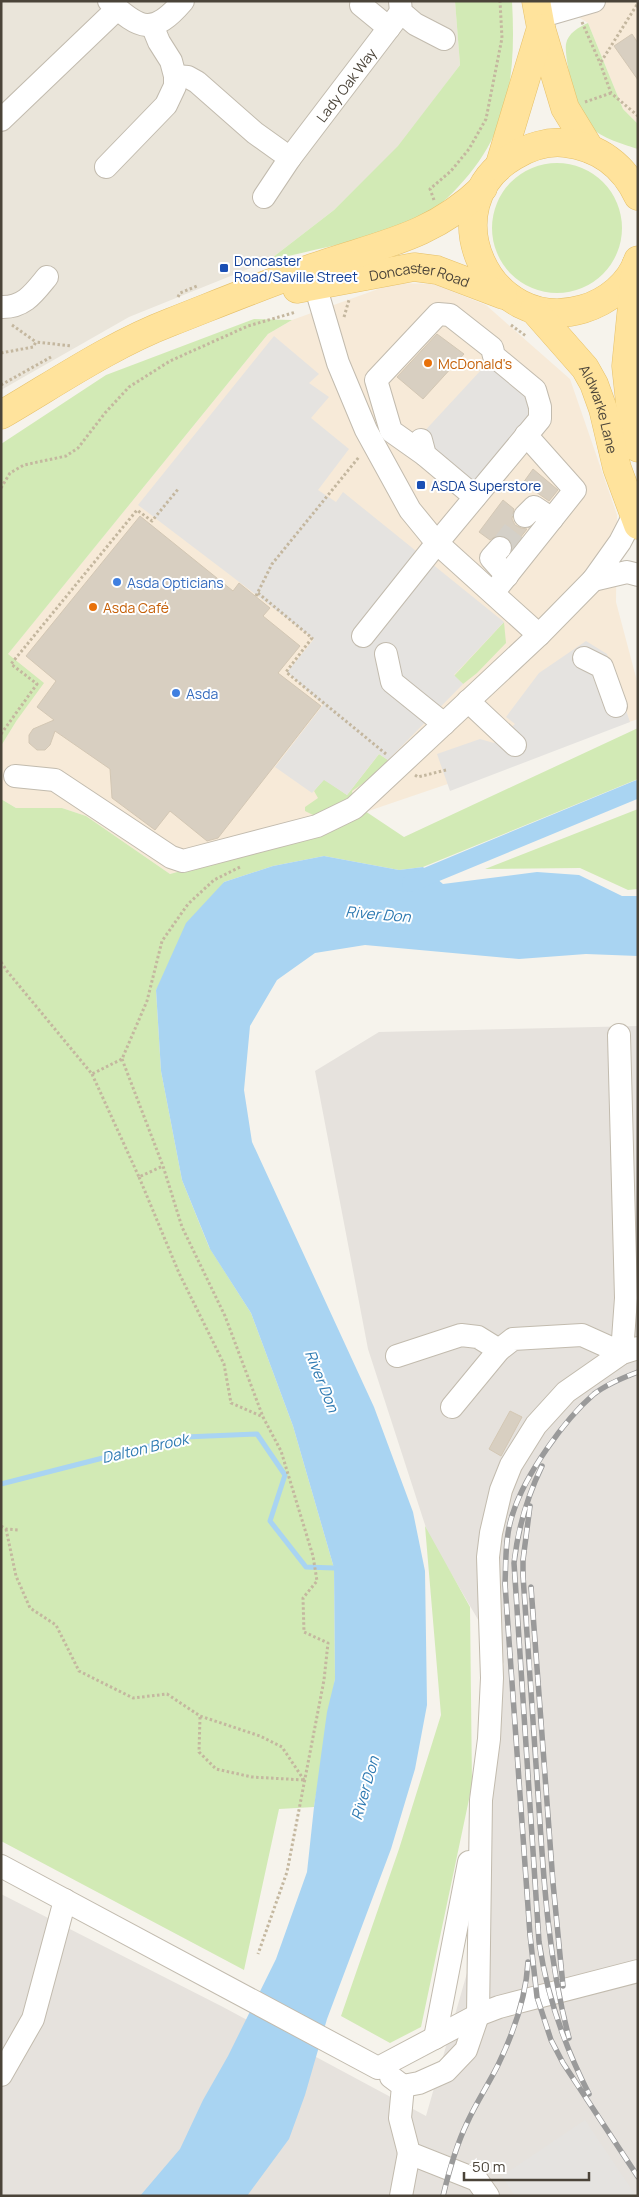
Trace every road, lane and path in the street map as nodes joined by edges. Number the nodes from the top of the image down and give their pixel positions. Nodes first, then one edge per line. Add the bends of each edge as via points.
1 (183, 1) edge
2 (500, 1) edge
3 (638, 3) edge
4 (361, 4) dead end
5 (584, 4) edge
6 (113, 5) edge
7 (396, 14) edge
8 (538, 15) edge
9 (152, 25) junction
10 (444, 40) dead end
11 (600, 63) junction
12 (175, 76) junction
13 (495, 79) dead end
14 (2, 116) edge
15 (638, 116) edge
16 (598, 153) junction
17 (290, 158) junction
18 (638, 160) edge
19 (106, 167) dead end
20 (491, 178) junction
21 (638, 196) edge
22 (264, 197) dead end
23 (637, 262) edge
24 (47, 277) dead end
25 (317, 295) junction
26 (509, 298) junction
27 (210, 308) junction
28 (534, 310) junction
29 (5, 314) edge
30 (36, 342) junction
31 (72, 346) dead end
32 (1, 353) edge
33 (633, 387) edge
34 (1, 416) edge
35 (526, 435) junction
36 (376, 448) junction
37 (638, 448) edge
38 (1, 488) edge
39 (179, 488) dead end
40 (475, 497) junction
41 (524, 516) tunnel mouth
42 (552, 519) junction
43 (636, 520) edge
44 (437, 542) junction
45 (500, 548) tunnel mouth
46 (638, 575) edge
47 (507, 576) junction
48 (593, 580) junction
49 (492, 593) junction
50 (539, 635) junction
51 (362, 636) dead end
52 (386, 654) dead end
53 (584, 658) dead end
54 (468, 701) junction
55 (616, 706) dead end
56 (444, 724) junction
57 (1, 734) edge
58 (515, 745) dead end
59 (400, 765) junction
60 (446, 770) dead end
61 (15, 776) dead end
62 (246, 864) dead end
63 (1, 962) edge
64 (619, 1035) dead end
65 (122, 1059) junction
66 (92, 1074) junction
67 (164, 1166) junction
68 (139, 1178) junction
69 (499, 1350) junction
70 (630, 1351) edge
71 (397, 1356) dead end
72 (452, 1407) dead end
73 (264, 1417) junction
74 (1, 1526) edge
75 (6, 1529) junction
76 (18, 1530) dead end
77 (200, 1716) junction
78 (305, 1780) junction
79 (481, 1800) junction
80 (1, 1866) edge
81 (65, 1900) junction
82 (258, 1954) dead end
83 (638, 1971) edge
84 (478, 2015) junction
85 (435, 2038) junction
86 (378, 2068) junction
87 (1, 2075) edge
88 (403, 2086) junction
89 (409, 2153) junction
90 (401, 2196) edge
91 (488, 2196) edge

1 - 9 street via 162,22
2 - 13 path via 502,38
3 - 11 path
4 - 7 street
5 - 8 street
5 - 11 path
6 - 9 street via 128,19
6 - 14 street
7 - 10 street
7 - 17 street, Lady Oak Way
8 - 16 main road via 565,108
8 - 20 main road
9 - 12 street
11 - 15 path via 611,93
12 - 17 street via 198,82 255,133
12 - 19 street via 175,86 166,105
16 - 18 main road, Doncaster Road
16 - 20 main road, Doncaster Road via 577,145 553,143 522,151
16 - 21 main road via 620,168
17 - 22 street, Lady Oak Way
20 - 26 main road via 474,215 473,234 484,270
20 - 27 main road, Doncaster Road via 444,219 413,236 310,268
23 - 28 main road via 626,281 594,306 554,314
23 - 33 main road, Aldwarke Lane via 626,366
24 - 29 street via 24,303
25 - 26 main road, Doncaster Road via 414,267 437,270
25 - 27 main road, Doncaster Road
25 - 36 street via 338,363
25 - 38 path via 170,361 129,388 104,413 78,448 66,456 24,465 10,474
26 - 28 main road, Doncaster Road
27 - 34 main road, Doncaster Road via 147,332
28 - 43 main road, Aldwarke Lane via 585,368 594,384 617,468
29 - 30 path
30 - 31 path
30 - 32 path via 33,347
33 - 37 main road, Aldwarke Lane via 633,431
35 - 40 street
35 - 40 street via 540,419 535,390 494,356 492,348 450,316 438,314 376,380 391,430 423,446
35 - 42 street via 575,490
36 - 44 street via 410,510
36 - 59 path via 361,454 272,564 257,594 312,638 286,672
39 - 57 path via 152,521 137,510 11,664 37,684
40 - 44 street
41 - 42 street via 534,507
42 - 47 street
43 - 48 street
44 - 49 street
44 - 51 street
45 - 47 street via 491,558
46 - 48 street via 627,572
47 - 49 street
48 - 50 street
49 - 50 street
50 - 54 street
52 - 56 street via 392,682
53 - 55 street via 602,667
54 - 56 street
54 - 58 street
56 - 59 street
59 - 60 path via 418,777
59 - 61 street via 354,808 317,826 184,861 172,857 55,780
62 - 65 path via 214,880 188,904 162,941 147,1000
63 - 66 path
64 - 70 street
65 - 66 path
65 - 67 path
66 - 68 path
67 - 68 path
67 - 73 path via 182,1227 225,1316
68 - 73 path via 179,1273 224,1364 231,1403
69 - 70 street via 513,1339 582,1335
69 - 71 street via 478,1337 461,1335
69 - 72 street
70 - 79 street via 566,1392 536,1425 511,1466 501,1490 488,1557 492,1678
73 - 78 path via 281,1451 313,1556 317,1580 304,1598 304,1632 328,1643
74 - 75 path
75 - 76 path
75 - 77 path via 16,1576 30,1608 56,1625 79,1670 133,1698 167,1694
77 - 78 path via 260,1736 282,1747
77 - 78 path via 199,1752 216,1769 252,1777
78 - 82 path via 288,1872
79 - 84 street
79 - 85 street
80 - 81 street
81 - 86 street
81 - 87 street via 33,2018
83 - 84 street
84 - 85 street
84 - 88 street via 466,2050 446,2071
85 - 86 street
86 - 88 street
88 - 89 street via 400,2118
89 - 90 street
89 - 91 street via 478,2180

